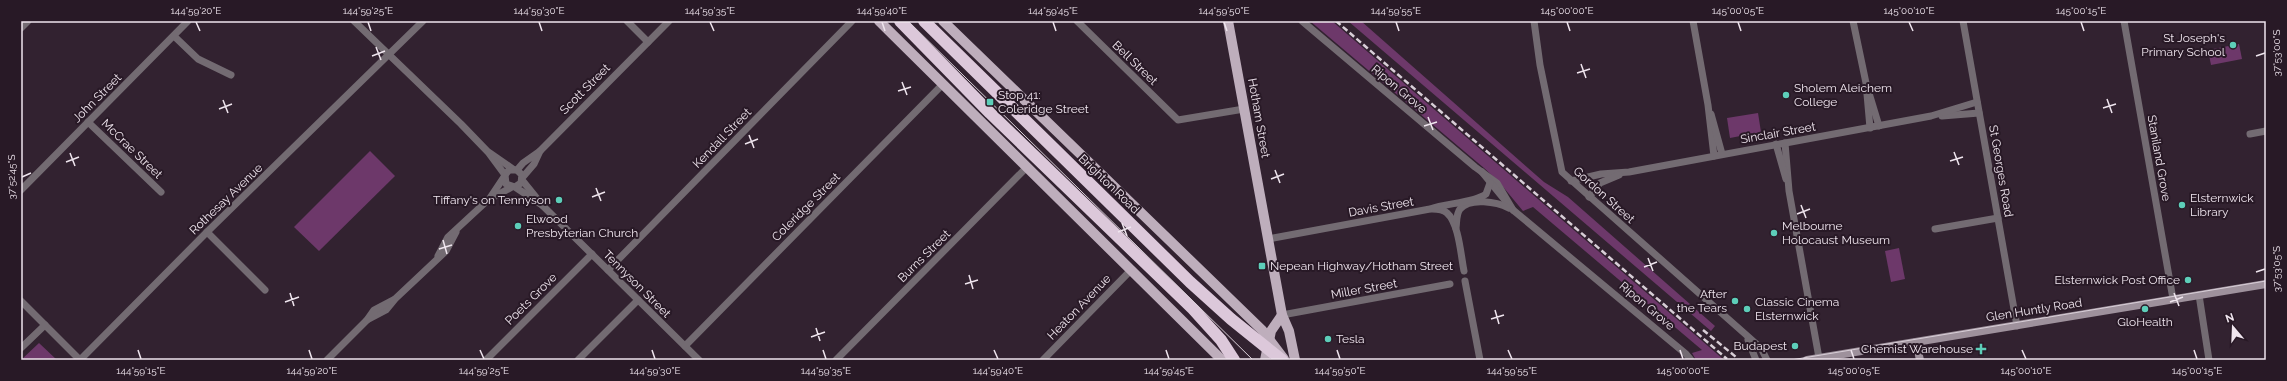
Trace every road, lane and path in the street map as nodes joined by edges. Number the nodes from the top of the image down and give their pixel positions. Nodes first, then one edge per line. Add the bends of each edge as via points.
1 (28, 21) edge
2 (188, 21) edge
3 (354, 21) edge
4 (424, 21) edge
5 (627, 21) edge
6 (669, 21) edge
7 (852, 21) edge
8 (879, 21) edge
9 (900, 21) edge
10 (924, 21) edge
11 (943, 21) edge
12 (1077, 21) edge
13 (1228, 21) edge
14 (1302, 21) edge
15 (1534, 21) edge
16 (1693, 21) edge
17 (1853, 21) edge
18 (1856, 21) edge
19 (1963, 21) edge
20 (2124, 21) edge
21 (21, 28) edge
22 (910, 31) junction
23 (1857, 32) junction
24 (174, 36) junction
25 (648, 42) junction
26 (389, 56) junction
27 (919, 61) junction
28 (231, 75) dead end
29 (1866, 83) junction
30 (943, 84) junction
31 (1026, 101) junction
32 (1978, 102) junction
33 (1708, 105) junction
34 (1244, 109) junction
35 (1980, 113) junction
36 (1931, 116) junction
37 (88, 122) junction
38 (1030, 125) junction
39 (1879, 126) junction
40 (1870, 128) junction
41 (2266, 131) edge
42 (2250, 134) dead end
43 (1786, 143) junction
44 (1776, 144) junction
45 (540, 151) junction
46 (488, 152) junction
47 (1722, 154) junction
48 (1714, 156) junction
49 (1027, 167) junction
50 (515, 169) junction
51 (1482, 172) junction
52 (1629, 172) junction
53 (504, 176) junction
54 (522, 179) junction
55 (1570, 181) junction
56 (1490, 183) junction
57 (1090, 184) junction
58 (514, 187) junction
59 (21, 190) edge
60 (1050, 190) junction
61 (1789, 191) junction
62 (161, 192) dead end
63 (1078, 196) junction
64 (1589, 197) junction
65 (488, 200) junction
66 (544, 206) junction
67 (1430, 209) junction
68 (1514, 210) junction
69 (1998, 218) junction
70 (1935, 229) dead end
71 (1456, 230) junction
72 (207, 232) junction
73 (1268, 239) junction
74 (592, 254) junction
75 (608, 270) junction
76 (1131, 270) junction
77 (1464, 271) dead end
78 (1465, 281) dead end
79 (1450, 284) dead end
80 (2266, 284) edge
81 (266, 290) dead end
82 (2199, 295) junction
83 (2173, 299) junction
84 (638, 300) junction
85 (21, 302) edge
86 (1282, 315) junction
87 (45, 325) junction
88 (2017, 326) junction
89 (1746, 336) junction
90 (1916, 342) junction
91 (685, 346) junction
92 (21, 348) edge
93 (1267, 350) edge
94 (1819, 358) junction
95 (80, 360) edge
96 (327, 360) edge
97 (486, 360) edge
98 (578, 360) edge
99 (699, 360) edge
100 (836, 360) edge
101 (1043, 360) edge
102 (1222, 360) edge
103 (1234, 360) edge
104 (1282, 360) edge
105 (1285, 360) edge
106 (1295, 360) edge
107 (1480, 360) edge
108 (1691, 360) edge
109 (1756, 360) edge
110 (1767, 360) edge
111 (1807, 360) edge
112 (1920, 360) edge
113 (2209, 360) edge

1 - 21 street
2 - 24 street, John Street
3 - 26 street
4 - 26 street, Rothesay Avenue
5 - 25 street
6 - 25 street, Scott Street
7 - 75 street, Kendall Street
8 - 27 main road
9 - 22 highway
10 - 38 highway, Brighton Road
11 - 31 main road, Brighton Road
12 - 34 street, Bell Street via 1178,120
13 - 34 main road, Hotham Street
14 - 51 street, Ripon Grove
15 - 55 street, Gordon Street via 1560,166
16 - 33 street
17 - 23 street
18 - 23 street
19 - 32 street, St Georges Road
20 - 83 street, Staniland Grove
22 - 27 main road
22 - 63 highway
23 - 29 street
24 - 28 street via 198,59
24 - 37 street, John Street
25 - 45 street, Scott Street
26 - 46 street via 444,106
26 - 72 street, Rothesay Avenue
27 - 30 main road
29 - 39 street
29 - 40 street
30 - 49 main road
30 - 91 street, Coleridge Street
31 - 38 main road
31 - 93 main road, Brighton Road
32 - 35 street, St Georges Road
32 - 36 street, Sinclair Street
33 - 47 street
33 - 48 street
34 - 73 main road, Hotham Street
35 - 36 street, Sinclair Street
35 - 69 street, St Georges Road
36 - 39 street, Sinclair Street
37 - 59 street, John Street
37 - 62 street, McCrae Street
38 - 57 highway, Brighton Road
39 - 40 street, Sinclair Street
40 - 43 street, Sinclair Street
41 - 42 street
43 - 44 street, Sinclair Street
43 - 61 street
44 - 47 street, Sinclair Street
44 - 61 street
45 - 50 street
45 - 54 street, Scott Street
46 - 50 street
46 - 53 street, Tennyson Street
47 - 48 street, Sinclair Street
48 - 52 street, Sinclair Street
49 - 60 main road
49 - 100 street, Burns Street
50 - 53 street
50 - 54 street, Tennyson Street
51 - 56 street, Ripon Grove
51 - 68 street, Ripon Grove via 1497,183
52 - 55 street, Sinclair Street via 1601,174
52 - 64 street, Sinclair Street via 1600,183
53 - 58 street, Tennyson Street via 506,184
53 - 65 street
54 - 58 street, Scott Street
54 - 66 street, Tennyson Street
55 - 64 street, Gordon Street
56 - 67 street, Davis Street via 1488,192 1482,197
56 - 68 street, Ripon Grove
57 - 63 highway
57 - 93 highway, Brighton Road via 1199,291
58 - 65 street, Scott Street
58 - 66 street, Tennyson Street
60 - 63 main road via 1075,198
60 - 76 main road
61 - 94 street
63 - 103 highway via 1203,319
64 - 89 street, Gordon Street
65 - 96 street via 446,240 436,258 386,310 367,320
66 - 74 street, Tennyson Street
67 - 71 street via 1447,212
67 - 73 street, Davis Street
68 - 71 street via 1492,201 1464,206 1457,215
68 - 108 street, Ripon Grove
69 - 70 street
69 - 88 street, St Georges Road
71 - 77 street
72 - 81 street
72 - 95 street, Rothesay Avenue
73 - 86 main road, Hotham Street
74 - 75 street, Tennyson Street
74 - 97 street, Poets Grove
75 - 84 street, Tennyson Street
76 - 101 street, Heaton Avenue
76 - 102 main road
78 - 107 street
79 - 86 street, Miller Street
80 - 82 street, Glen Huntly Road
82 - 83 street, Glen Huntly Road
82 - 113 street
83 - 88 street, Glen Huntly Road
84 - 91 street, Tennyson Street
84 - 98 street
85 - 87 street
86 - 93 main road via 1274,325
86 - 106 main road, Hotham Street via 1289,331
87 - 92 street
87 - 95 street
88 - 90 street, Glen Huntly Road
89 - 109 street, Gordon Street
89 - 110 street, Gordon Street via 1763,349
90 - 94 street, Glen Huntly Road
90 - 112 street
91 - 99 street, Tennyson Street
93 - 104 highway, Brighton Road
93 - 105 main road, Brighton Road
94 - 111 street, Glen Huntly Road

